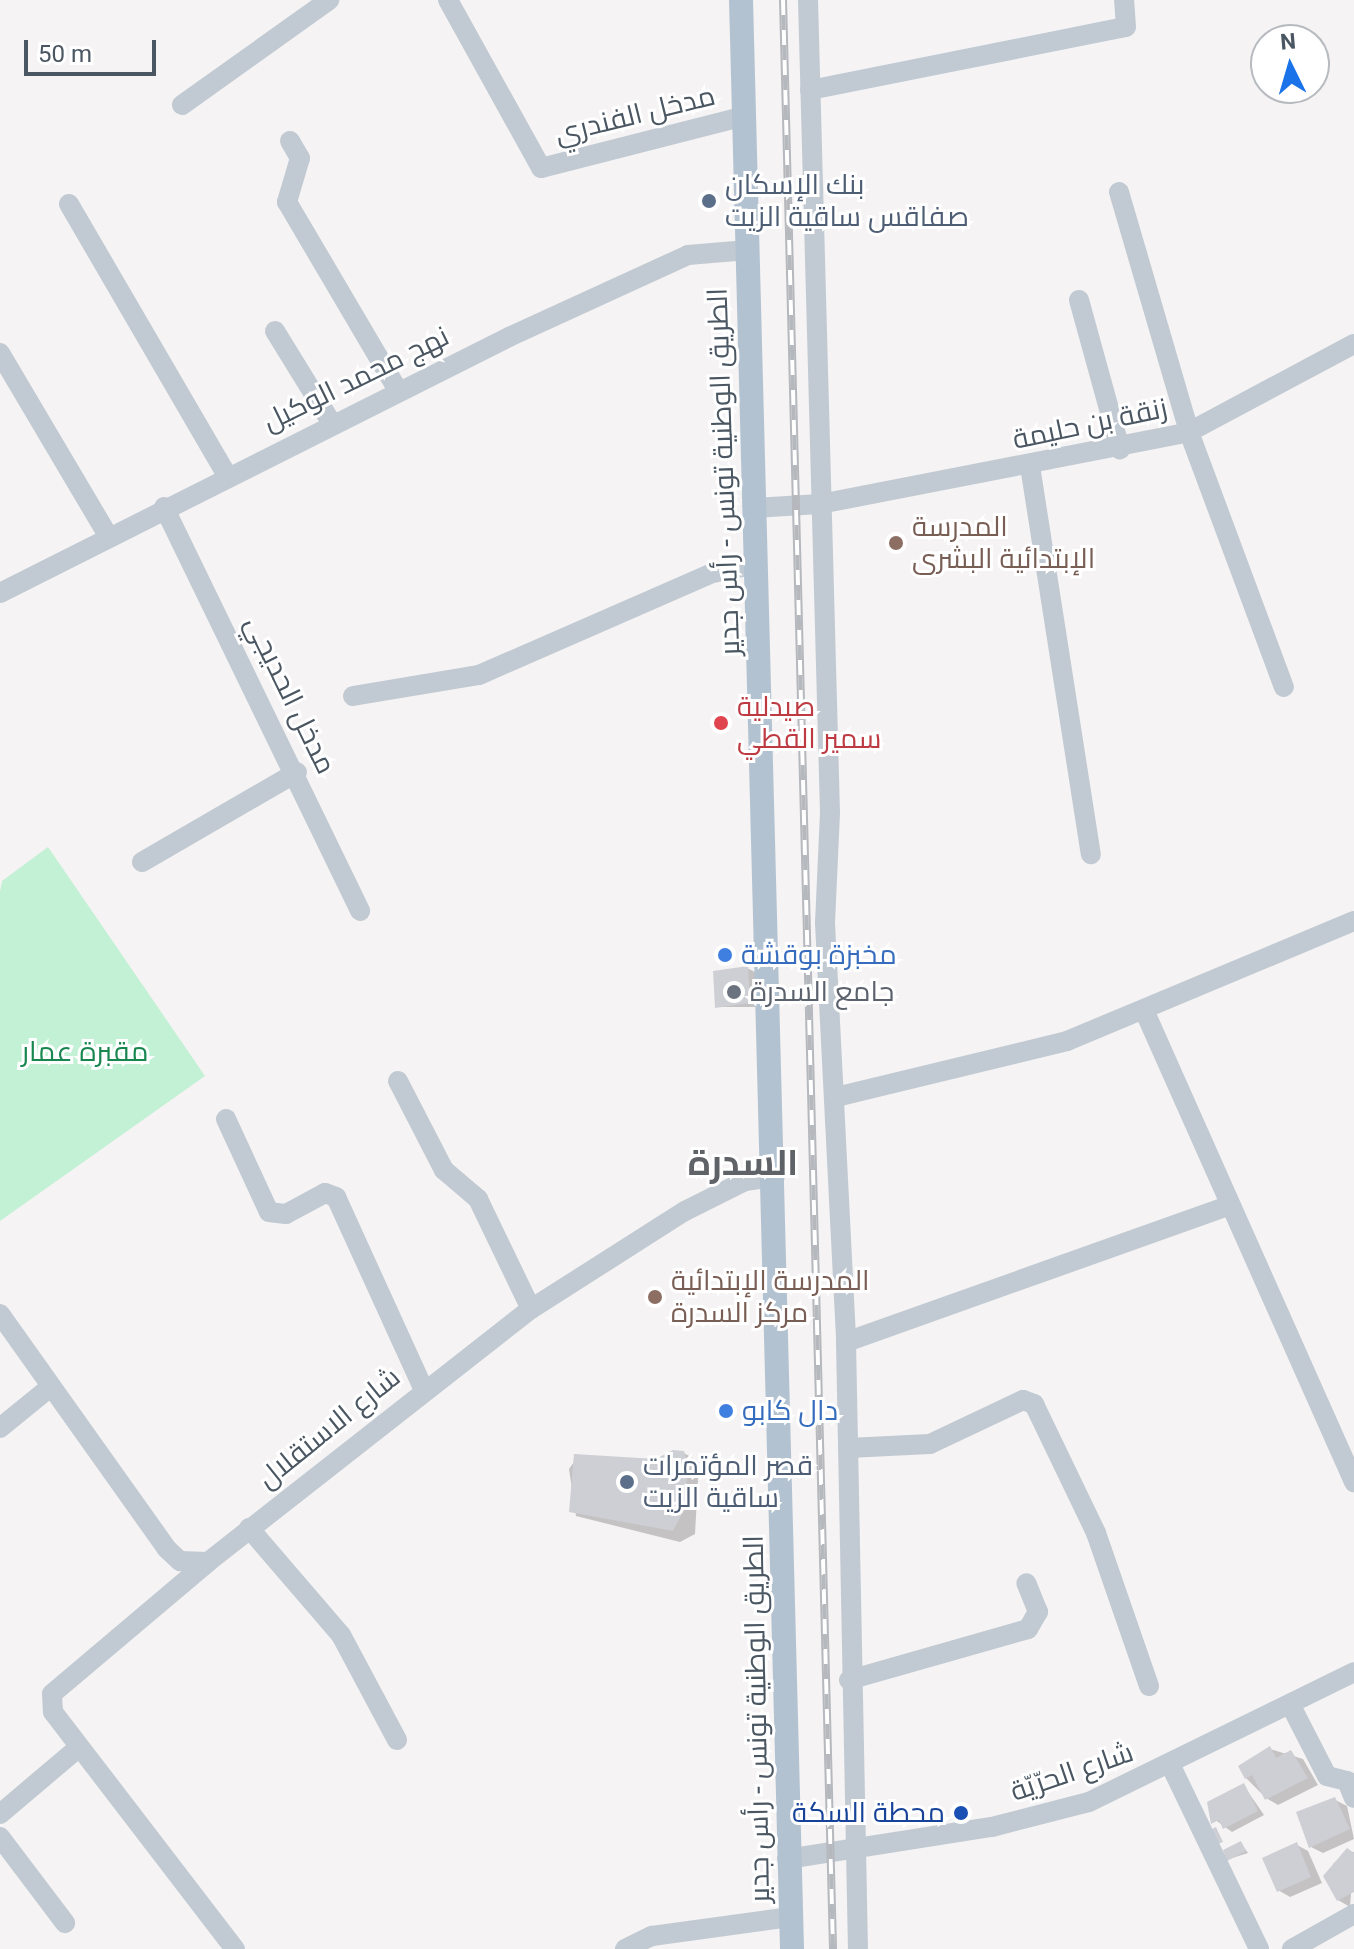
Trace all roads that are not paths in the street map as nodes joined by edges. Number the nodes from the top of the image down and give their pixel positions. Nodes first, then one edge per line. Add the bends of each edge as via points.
1 (329, 0) edge
2 (448, 0) edge
3 (741, 0) edge
4 (808, 0) edge
5 (1124, 0) edge
6 (810, 90) junction
7 (182, 105) dead end
8 (745, 116) junction
9 (290, 141) dead end
10 (1119, 192) dead end
11 (69, 204) dead end
12 (748, 250) junction
13 (1079, 300) dead end
14 (275, 331) dead end
15 (1354, 344) edge
16 (0, 353) edge
17 (397, 389) junction
18 (331, 422) junction
19 (1189, 432) junction
20 (1120, 449) junction
21 (1030, 466) junction
22 (226, 474) junction
23 (820, 504) junction
24 (164, 507) junction
25 (755, 508) junction
26 (107, 534) junction
27 (757, 564) junction
28 (0, 593) edge
29 (1284, 687) dead end
30 (353, 696) dead end
31 (297, 772) junction
32 (1091, 854) dead end
33 (142, 862) dead end
34 (360, 911) dead end
35 (1354, 921) edge
36 (1144, 1010) junction
37 (398, 1081) dead end
38 (836, 1097) junction
39 (226, 1119) dead end
40 (775, 1177) junction
41 (1227, 1206) junction
42 (531, 1309) junction
43 (0, 1314) edge
44 (846, 1342) junction
45 (49, 1388) junction
46 (423, 1388) junction
47 (0, 1428) edge
48 (848, 1448) junction
49 (1354, 1482) edge
50 (249, 1528) junction
51 (208, 1562) junction
52 (1026, 1583) dead end
53 (1354, 1672) edge
54 (849, 1680) junction
55 (1149, 1686) dead end
56 (1290, 1704) junction
57 (397, 1740) dead end
58 (78, 1748) junction
59 (1171, 1766) junction
60 (1354, 1798) edge
61 (0, 1814) edge
62 (0, 1837) edge
63 (855, 1851) junction
64 (787, 1859) junction
65 (1354, 1914) edge
66 (790, 1917) junction
67 (65, 1923) dead end
68 (235, 1949) edge
69 (625, 1949) edge
70 (792, 1949) edge
71 (858, 1949) edge
72 (1259, 1949) edge
73 (1292, 1949) edge

1 - 7 street
2 - 8 street, مدخل الفندري via 541,168
3 - 8 main road, الطريق الوطنية تونس - رأس جدير
4 - 6 street
5 - 6 street via 1126,27
6 - 23 street
8 - 12 main road, الطريق الوطنية تونس - رأس جدير
9 - 17 street via 300,158 287,202
10 - 19 street
11 - 22 street
12 - 17 street, نهج محمد الوكيل via 688,255
12 - 25 main road, الطريق الوطنية تونس - رأس جدير
13 - 20 street
14 - 18 street
15 - 19 street, زنقة بن حليمة
16 - 26 street
17 - 18 street, نهج محمد الوكيل
18 - 22 street, نهج محمد الوكيل
19 - 20 street, زنقة بن حليمة
19 - 29 street
20 - 21 street, زنقة بن حليمة
21 - 23 street, زنقة بن حليمة
21 - 32 street
22 - 24 street, نهج محمد الوكيل
23 - 25 street, زنقة بن حليمة
23 - 38 street via 830,813 825,934
24 - 26 street, نهج محمد الوكيل
24 - 31 street, مدخل الحديجي
25 - 27 main road, الطريق الوطنية تونس - رأس جدير
26 - 28 street, نهج محمد الوكيل
27 - 30 street via 713,573 479,675
27 - 40 main road, الطريق الوطنية تونس - رأس جدير
31 - 33 street
31 - 34 street, مدخل الحديجي
35 - 36 street
36 - 38 street via 984,1064
36 - 41 street
37 - 42 street via 444,1170 473,1189
38 - 44 street
39 - 46 street via 269,1212 286,1214 325,1193 336,1197
40 - 42 street, شارع الاستقلال via 745,1181 685,1211
40 - 64 main road, الطريق الوطنية تونس - رأس جدير
41 - 44 street
41 - 49 street
42 - 46 street, شارع الاستقلال
43 - 45 street
44 - 48 street
45 - 47 street
45 - 51 street via 167,1549 180,1561
46 - 50 street, شارع الاستقلال
48 - 54 street
48 - 55 street via 930,1444 1023,1400 1034,1404 1096,1533
50 - 51 street, شارع الاستقلال
50 - 57 street via 341,1635
51 - 58 street, شارع الاستقلال via 52,1694 53,1712
52 - 54 street via 1038,1612 1028,1629
53 - 56 street, شارع الحرّيّة
54 - 63 street
56 - 59 street, شارع الحرّيّة
56 - 60 street via 1327,1776 1347,1781
58 - 61 street
58 - 68 street
59 - 63 street, شارع الحرّيّة via 1048,1814
59 - 72 street
62 - 67 street
63 - 64 street, شارع الحرّيّة
63 - 71 street
64 - 66 main road, الطريق الوطنية تونس - رأس جدير
65 - 73 street
66 - 69 street via 652,1936
66 - 70 main road, الطريق الوطنية تونس - رأس جدير

